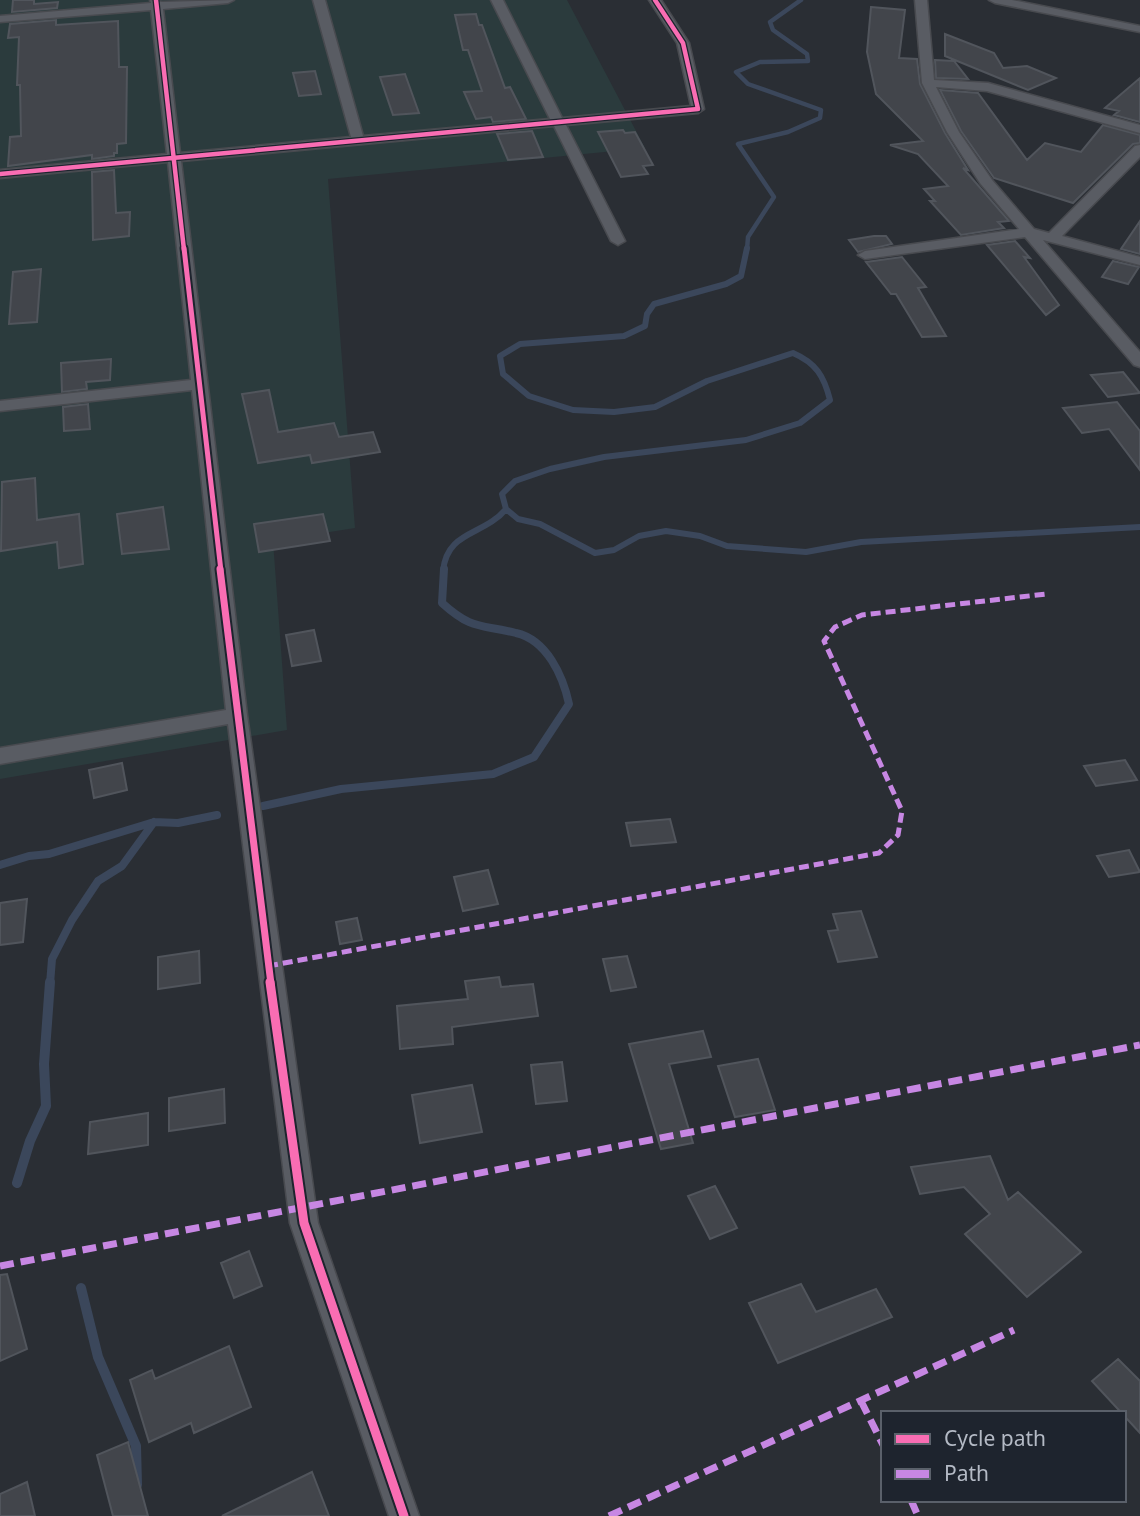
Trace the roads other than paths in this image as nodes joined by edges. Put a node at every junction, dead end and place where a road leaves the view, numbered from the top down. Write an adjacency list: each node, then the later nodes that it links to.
1 (228, 0): 7 (street)
2 (319, 0): 13 (street)
3 (497, 0): 11 (street)
4 (655, 0): 11 (street)
5 (921, 0): 10 (street)
6 (995, 0): 9 (street)
7 (157, 3): 8 (street); 15 (street)
8 (0, 19)
9 (1140, 29)
10 (928, 83): 12 (street); 17 (street)
11 (558, 121): 13 (street); 19 (street)
12 (1140, 129)
13 (358, 140): 15 (street)
14 (1140, 149): 18 (street)
15 (173, 157): 16 (street); 23 (street)
16 (0, 174)
17 (1029, 232): 18 (street); 20 (street); 22 (street)
18 (1052, 238): 21 (street)
19 (618, 241)
20 (865, 255)
21 (1140, 261)
22 (1140, 362)
23 (200, 384): 24 (street); 25 (street)
24 (0, 406)
25 (237, 715): 26 (street); 27 (street)
26 (0, 756)
27 (404, 1516)

